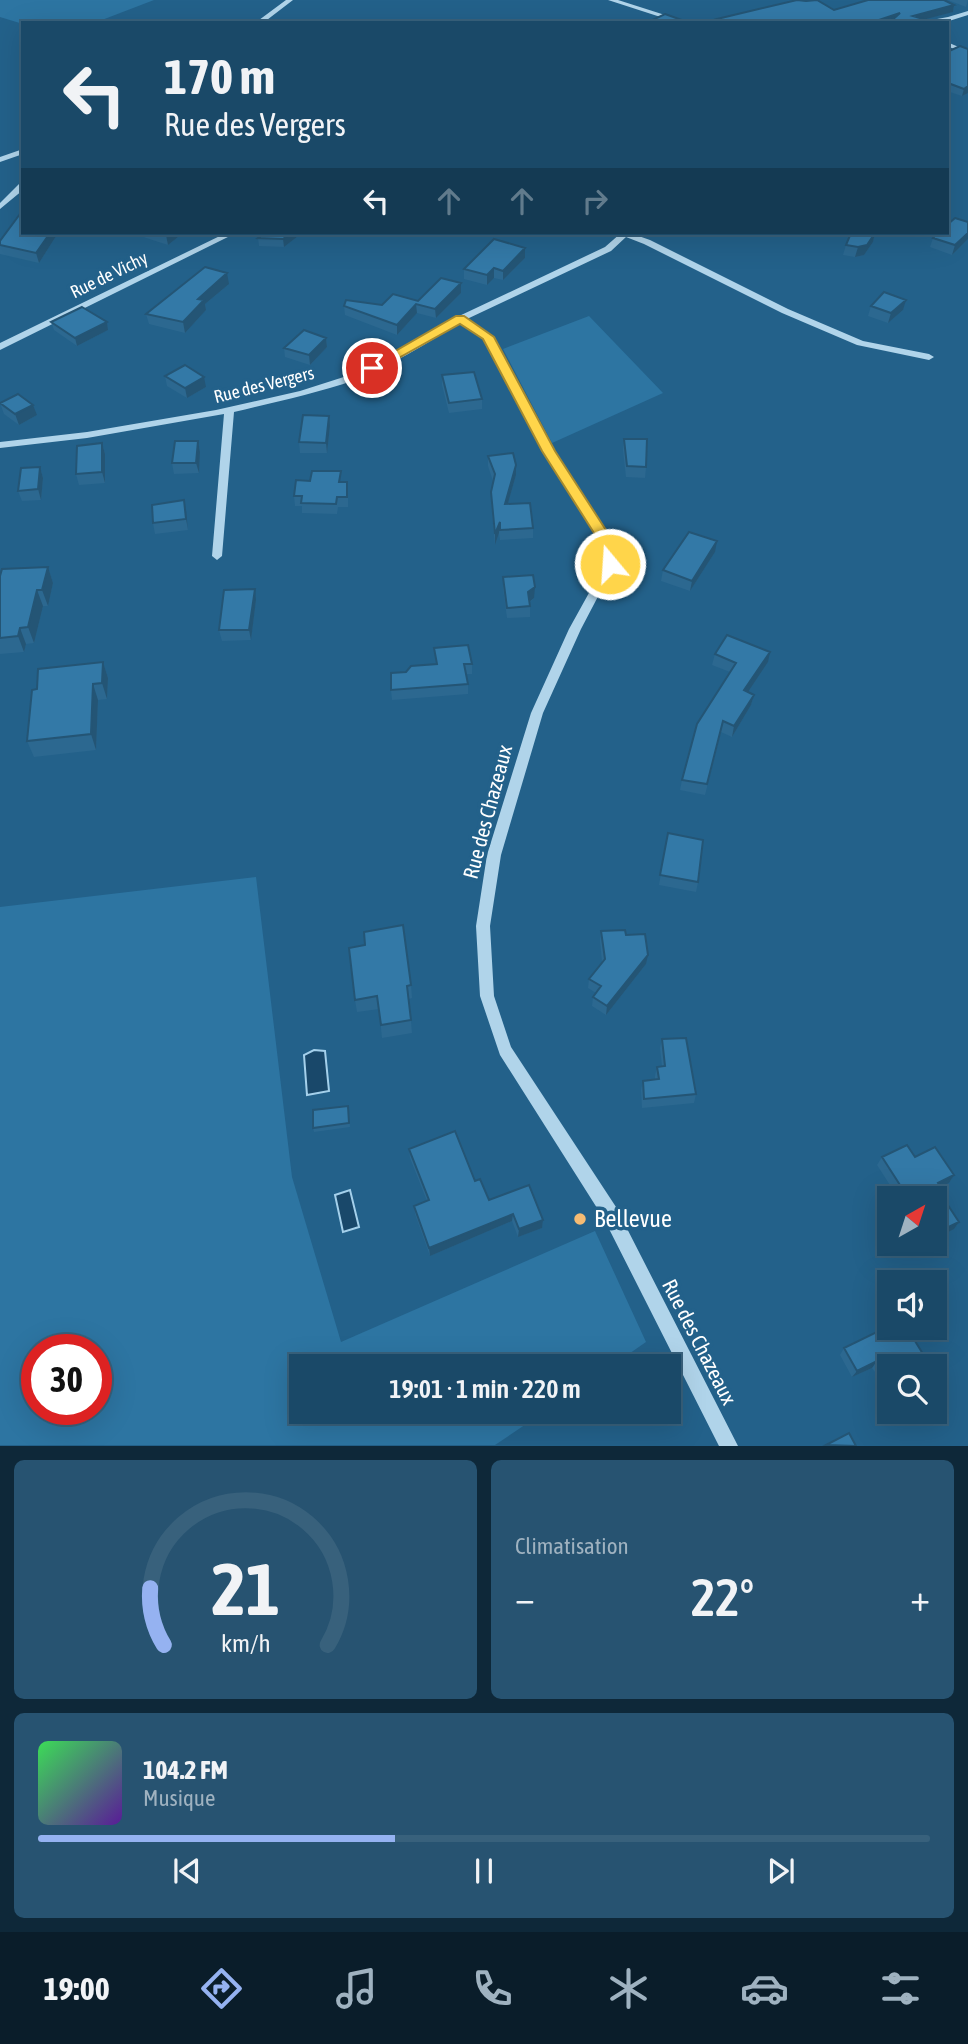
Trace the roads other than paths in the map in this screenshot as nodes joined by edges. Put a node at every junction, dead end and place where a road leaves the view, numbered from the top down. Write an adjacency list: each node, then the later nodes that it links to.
1 (290, 0): 5 (street)
2 (611, 0): 6 (street)
3 (953, 8): 4 (street)
4 (967, 13): 7 (street)
5 (261, 21)
6 (680, 21)
7 (934, 21)
8 (949, 45): 9 (street)
9 (968, 53)
10 (21, 151): 11 (street)
11 (0, 160)
12 (21, 187): 13 (street)
13 (0, 206)
14 (228, 235): 18 (street, Rue de Vichy)
15 (623, 235): 17 (street, Rue des Vergers)
16 (630, 235): 19 (street)
17 (460, 319): 20 (street, Rue des Vergers); 23 (street, Rue des Chazeaux)
18 (0, 347)
19 (929, 357)
20 (229, 411): 21 (street, Rue des Vergers); 22 (street)
21 (0, 445)
22 (217, 556)
23 (729, 1446)

